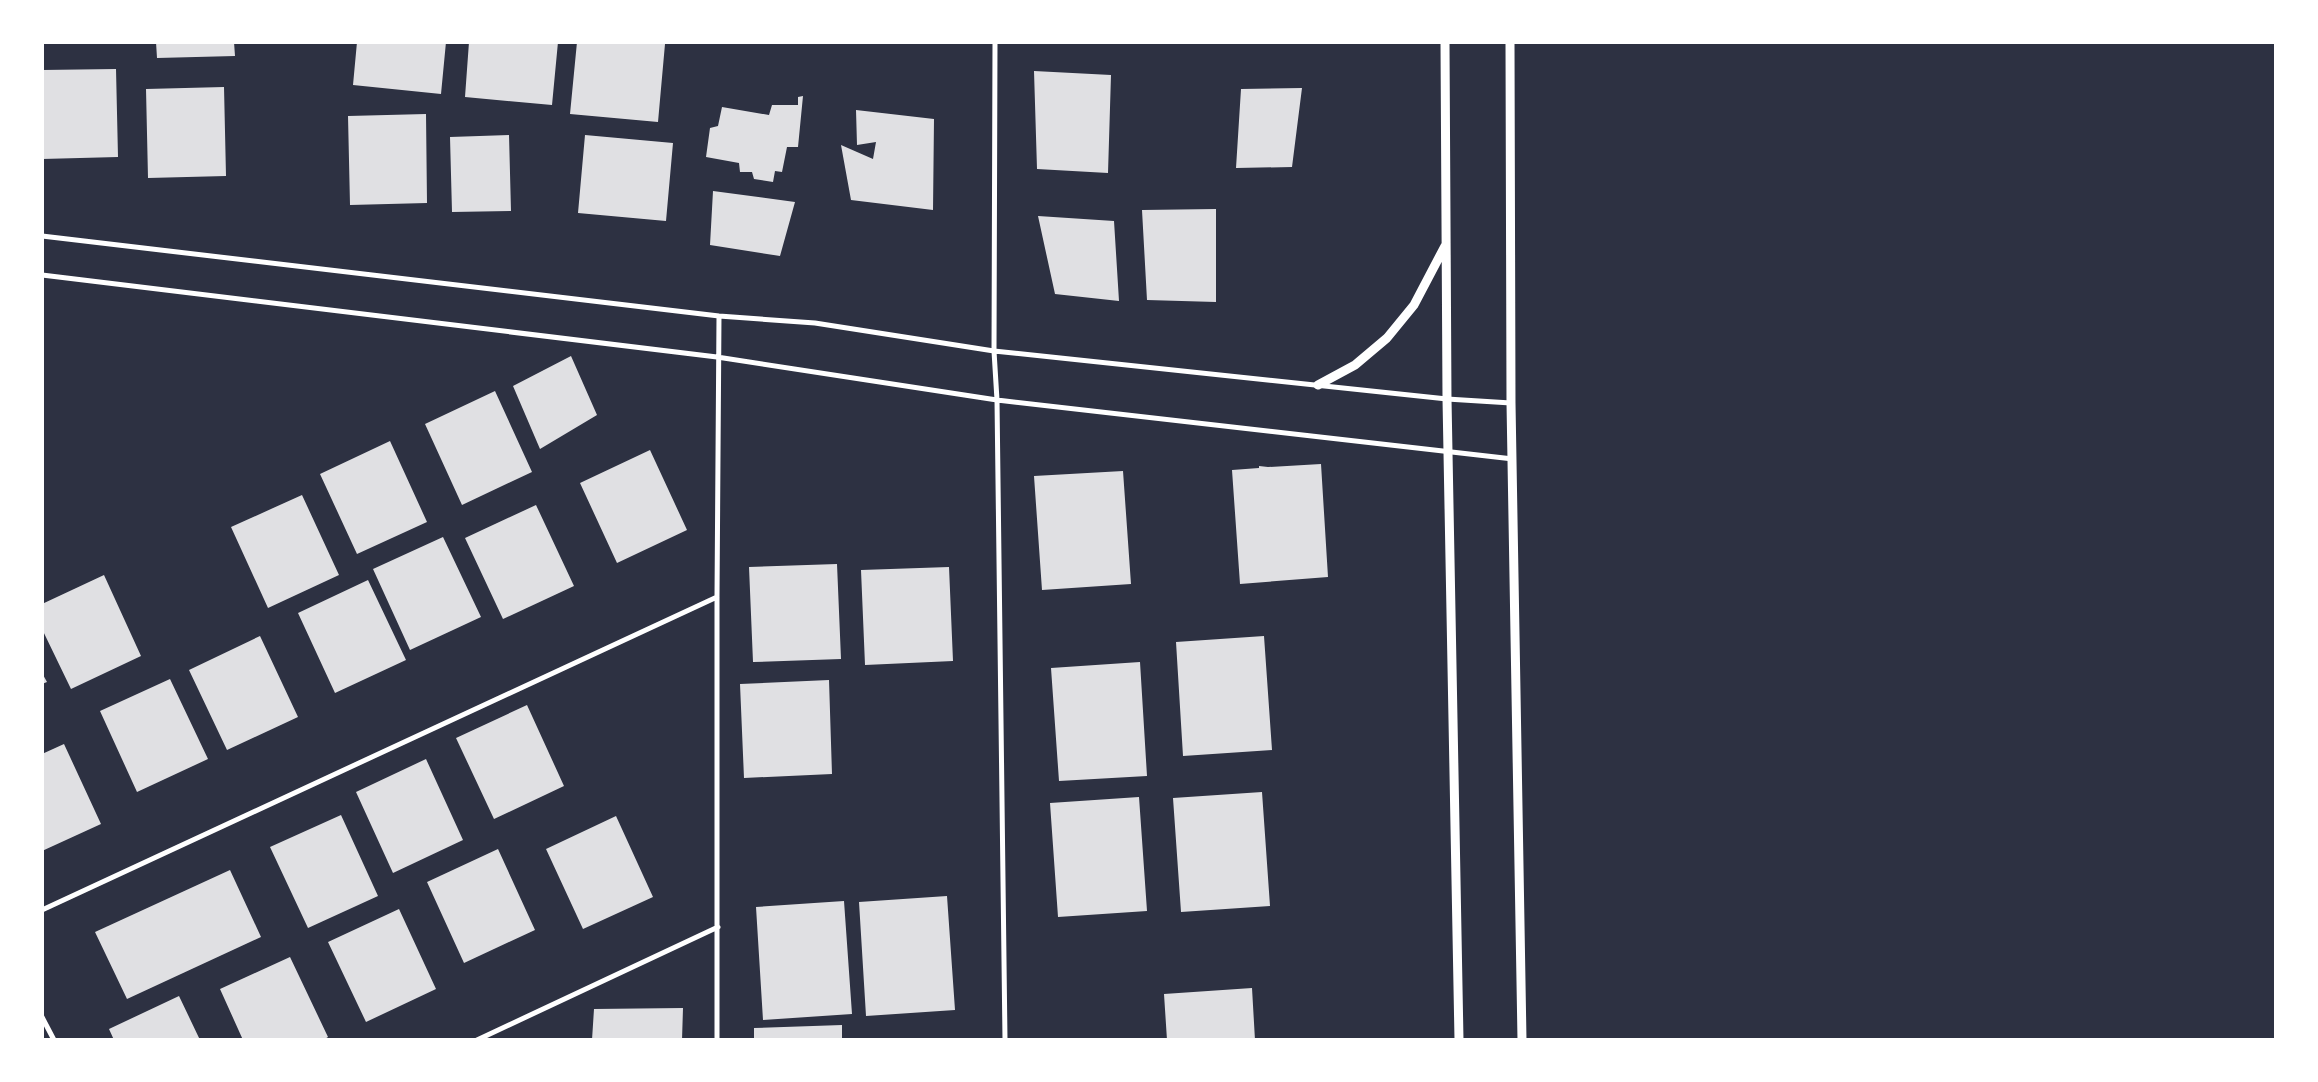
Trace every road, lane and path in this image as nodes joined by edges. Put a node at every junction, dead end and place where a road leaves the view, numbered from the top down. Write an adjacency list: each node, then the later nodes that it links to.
1 (995, 42): 8 (street)
2 (1445, 42): 5 (street)
3 (1510, 42): 13 (street)
4 (42, 236): 7 (street)
5 (1446, 244): 10 (street); 11 (street)
6 (42, 275): 9 (street)
7 (719, 316): 8 (street); 9 (street)
8 (994, 351): 10 (street); 12 (street)
9 (717, 357): 12 (street); 16 (street)
10 (1318, 386): 11 (street)
11 (1447, 399): 13 (street); 14 (street)
12 (997, 400): 14 (street); 23 (street)
13 (1512, 403): 15 (street)
14 (1449, 450): 15 (street); 24 (street)
15 (1514, 459): 25 (street)
16 (717, 597): 17 (street); 18 (street)
17 (42, 910)
18 (718, 926): 21 (street); 22 (street)
19 (42, 1017): 20 (street)
20 (54, 1040)
21 (477, 1040)
22 (718, 1040)
23 (1005, 1040)
24 (1459, 1040)
25 (1522, 1040)

